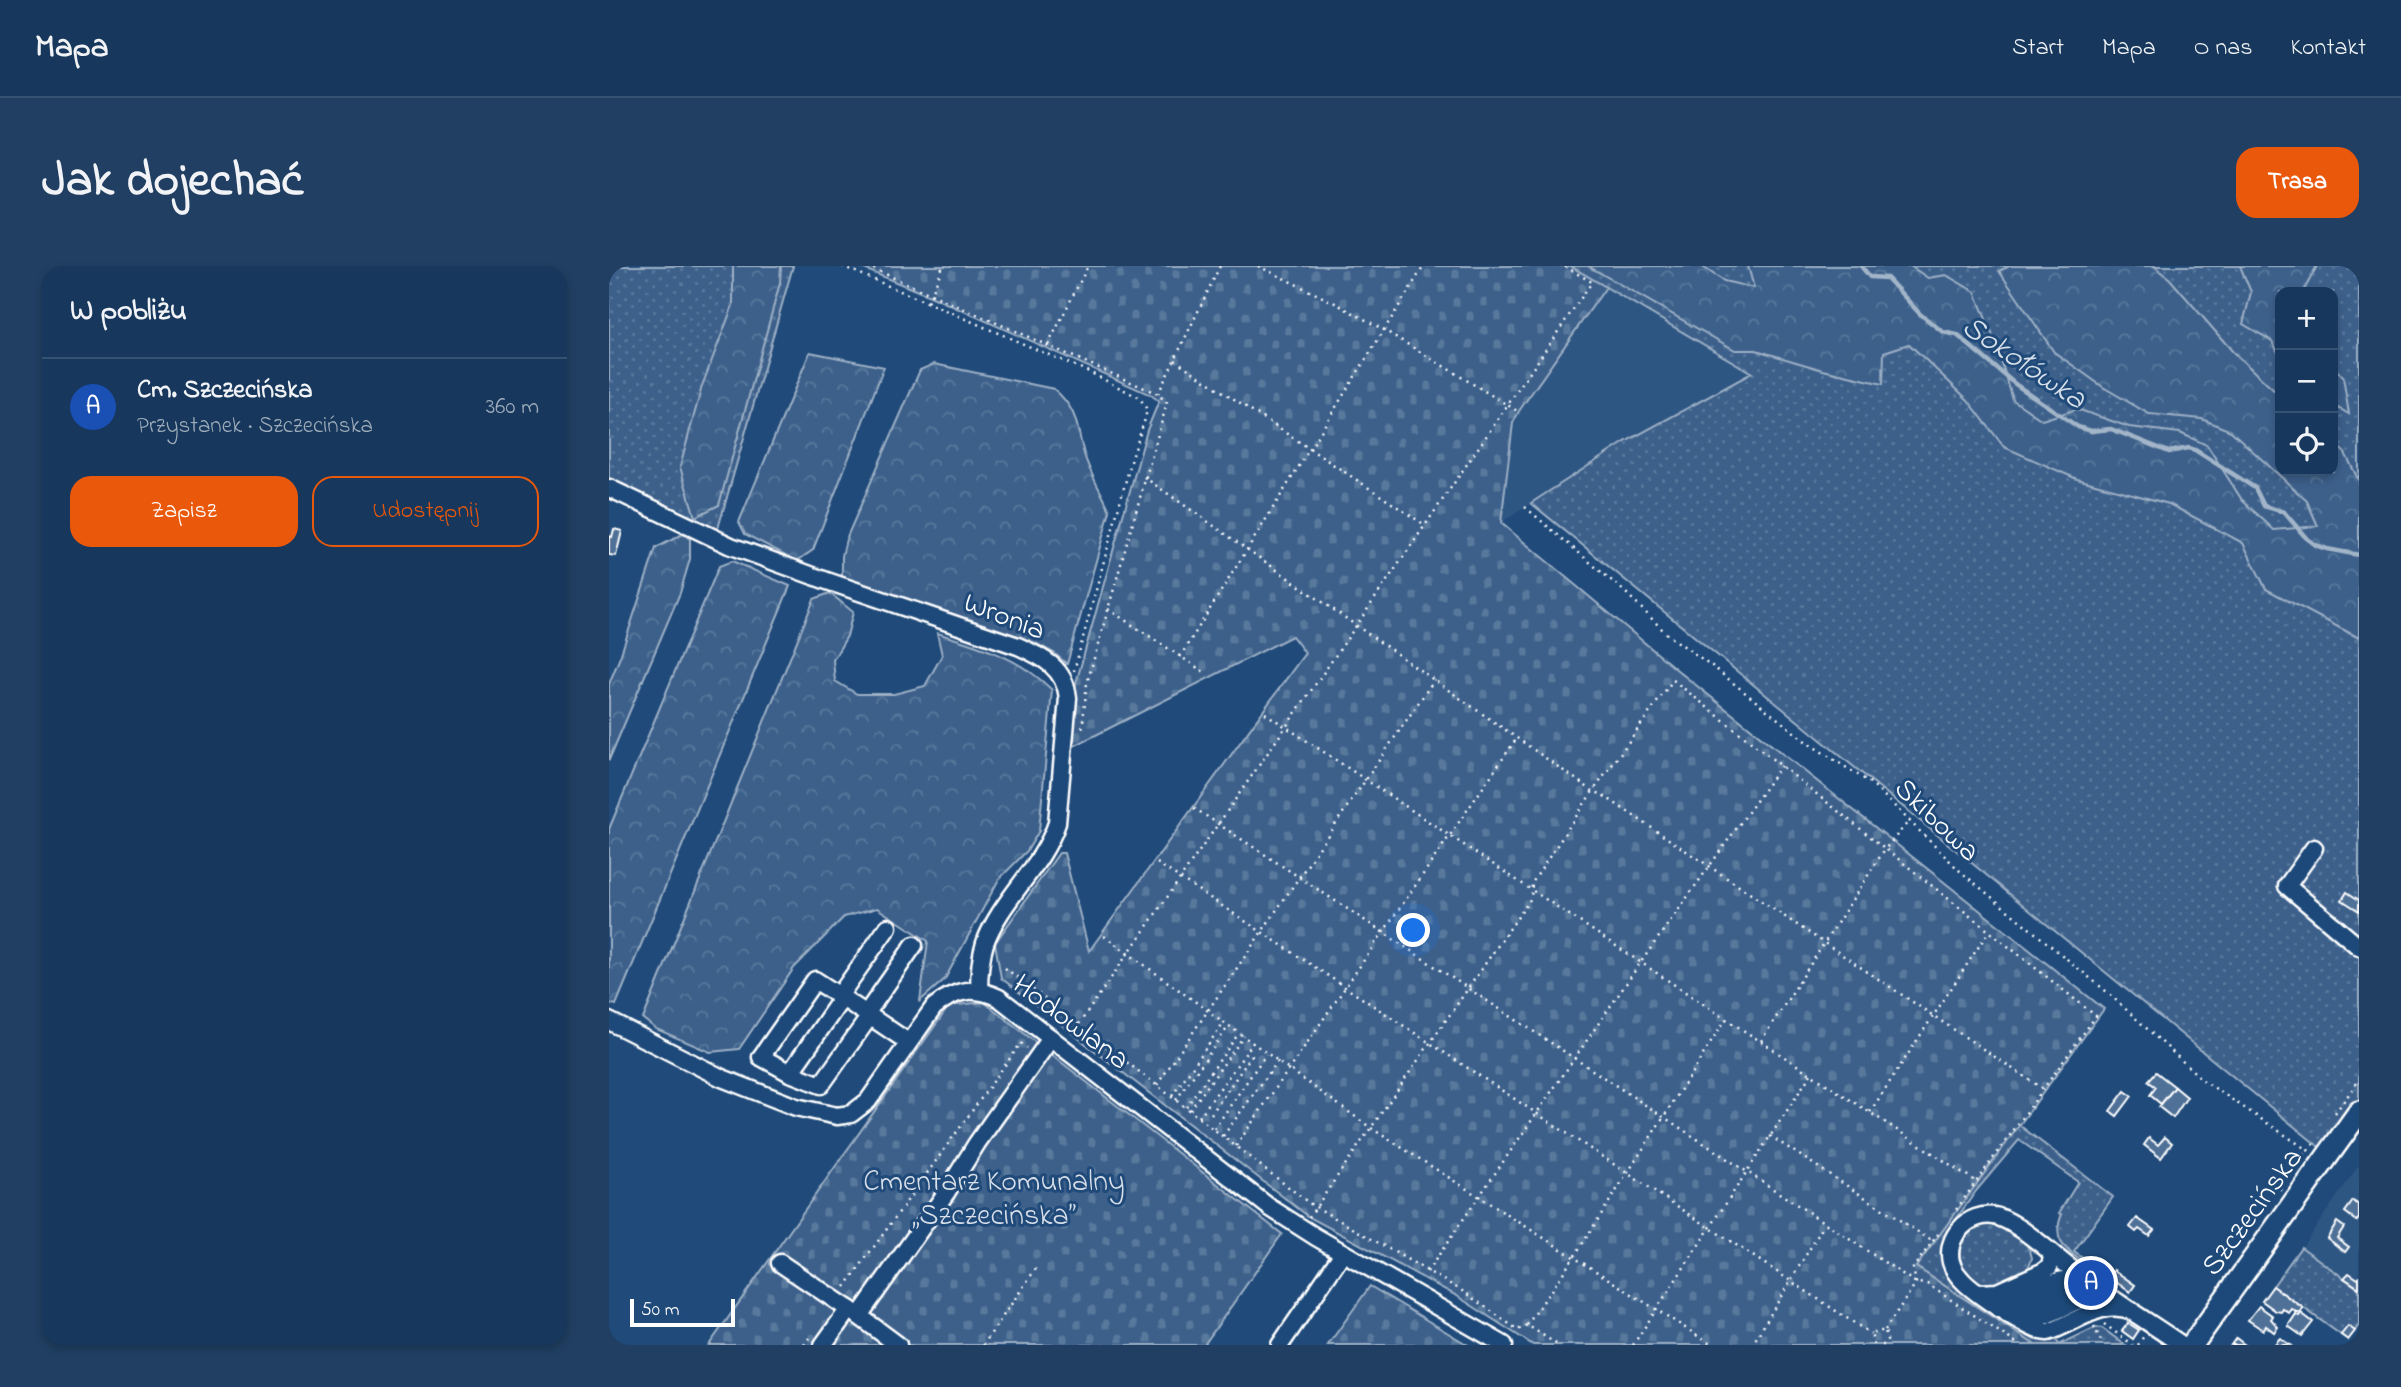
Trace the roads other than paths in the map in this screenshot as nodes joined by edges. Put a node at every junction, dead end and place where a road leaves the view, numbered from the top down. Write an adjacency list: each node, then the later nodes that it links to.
1 (609, 488): 6 (street, Wronia)
2 (2314, 848): 5 (street)
3 (888, 927): 7 (street)
4 (913, 945): 8 (street)
5 (2359, 947)
6 (979, 991): 10 (street, Hodowlana); 11 (street, Hodowlana)
7 (841, 997): 8 (street); 12 (street); 12 (street)
8 (868, 1015): 11 (street); 12 (street)
9 (609, 1021): 13 (street, Hodowlana)
10 (1051, 1038): 16 (street, Hodowlana); 20 (street)
11 (908, 1042): 13 (street, Hodowlana)
12 (783, 1069): 13 (street)
13 (764, 1095)
14 (2359, 1112): 28 (main road, Szczecińska)
15 (2049, 1252): 18 (street); 18 (street); 19 (street)
16 (1343, 1253): 25 (street); 26 (street, Hodowlana)
17 (780, 1263): 20 (street)
18 (1974, 1290): 21 (street)
19 (2104, 1292): 21 (street); 21 (street); 22 (street)
20 (848, 1309): 23 (street); 24 (street)
21 (2002, 1309): 22 (street)
22 (2131, 1311): 27 (street)
23 (817, 1339)
24 (898, 1345)
25 (1280, 1345)
26 (1504, 1345)
27 (2182, 1345)
28 (2192, 1345)

